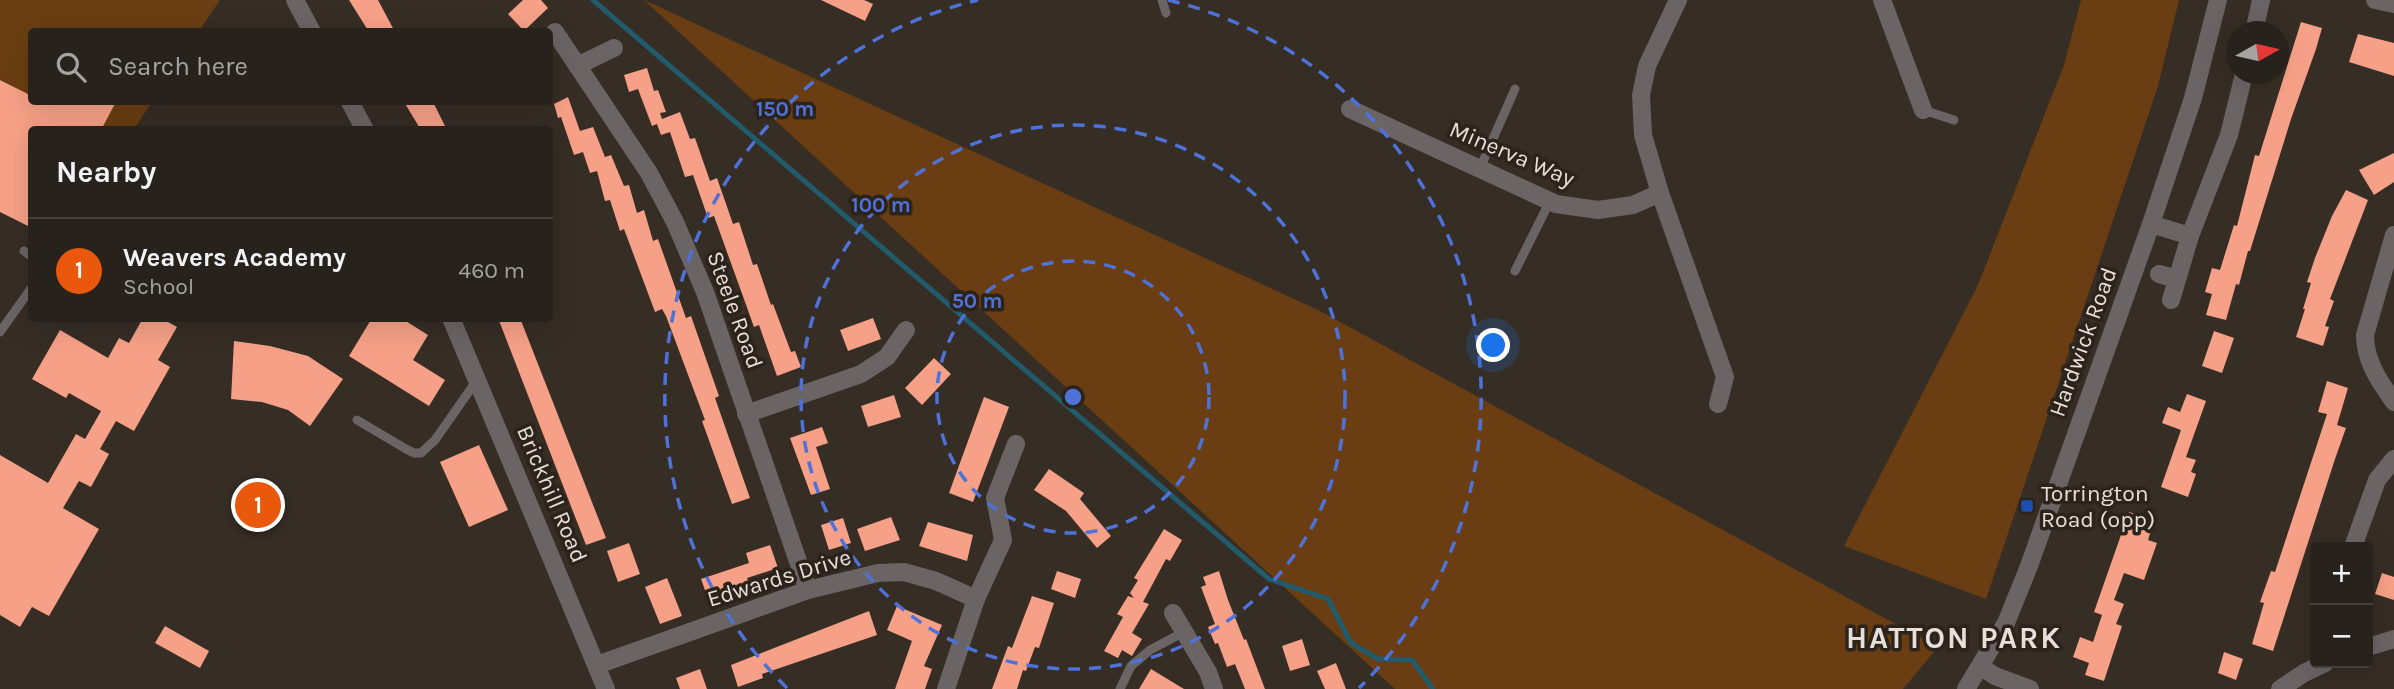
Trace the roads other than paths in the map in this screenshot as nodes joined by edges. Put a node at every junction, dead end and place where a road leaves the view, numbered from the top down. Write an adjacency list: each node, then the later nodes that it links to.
1 (295, 0): 11 (street)
2 (1162, 0): 9 (lane)
3 (1678, 0): 23 (street)
4 (1882, 0): 19 (street)
5 (2218, 0): 25 (street, Hardwick Road)
6 (2261, 0): 10 (street)
7 (2375, 0): 8 (street)
8 (2394, 4)
9 (1166, 13)
10 (2256, 21)
11 (310, 28)
12 (555, 32): 14 (street, Steele Road)
13 (614, 48): 14 (street)
14 (578, 66): 39 (street, Steele Road)
15 (2242, 84): 27 (street)
16 (1515, 89): 22 (lane)
17 (351, 105): 21 (street)
18 (1350, 109): 22 (street, Minerva Way)
19 (1923, 110): 20 (lane)
20 (1954, 120)
21 (363, 126)
22 (1480, 168): 24 (street, Minerva Way)
23 (1660, 192): 24 (street, Minerva Way); 38 (street)
24 (1550, 201): 28 (lane)
25 (2151, 224): 27 (street); 51 (street, Hardwick Road)
26 (2394, 235): 37 (street)
27 (2190, 236): 30 (street)
28 (1515, 271)
29 (2159, 274): 30 (street)
30 (2177, 279): 32 (street)
31 (28, 294): 35 (lane)
32 (2171, 300)
33 (453, 322): 36 (street, Brickhill Road)
34 (906, 330): 39 (street)
35 (0, 332)
36 (477, 380): 40 (lane); 50 (street, Brickhill Road)
37 (2394, 402)
38 (1718, 404)
39 (746, 414): 44 (street, Steele Road)
40 (357, 420)
41 (1016, 444): 45 (street)
42 (2394, 459): 43 (street)
43 (2355, 542)
44 (808, 590): 45 (street, Edwards Drive); 50 (street, Edwards Drive)
45 (976, 599): 54 (street)
46 (1173, 613): 47 (street)
47 (1184, 632): 55 (lane); 56 (street)
48 (2394, 639): 49 (street)
49 (2373, 645)
50 (597, 665): 53 (street, Brickhill Road)
51 (1981, 667): 57 (street, Hardwick Road); 58 (street)
52 (2315, 668): 59 (street)
53 (606, 689)
54 (946, 689)
55 (1120, 689)
56 (1214, 689)
57 (1966, 689)
58 (2030, 689)
59 (2280, 689)

